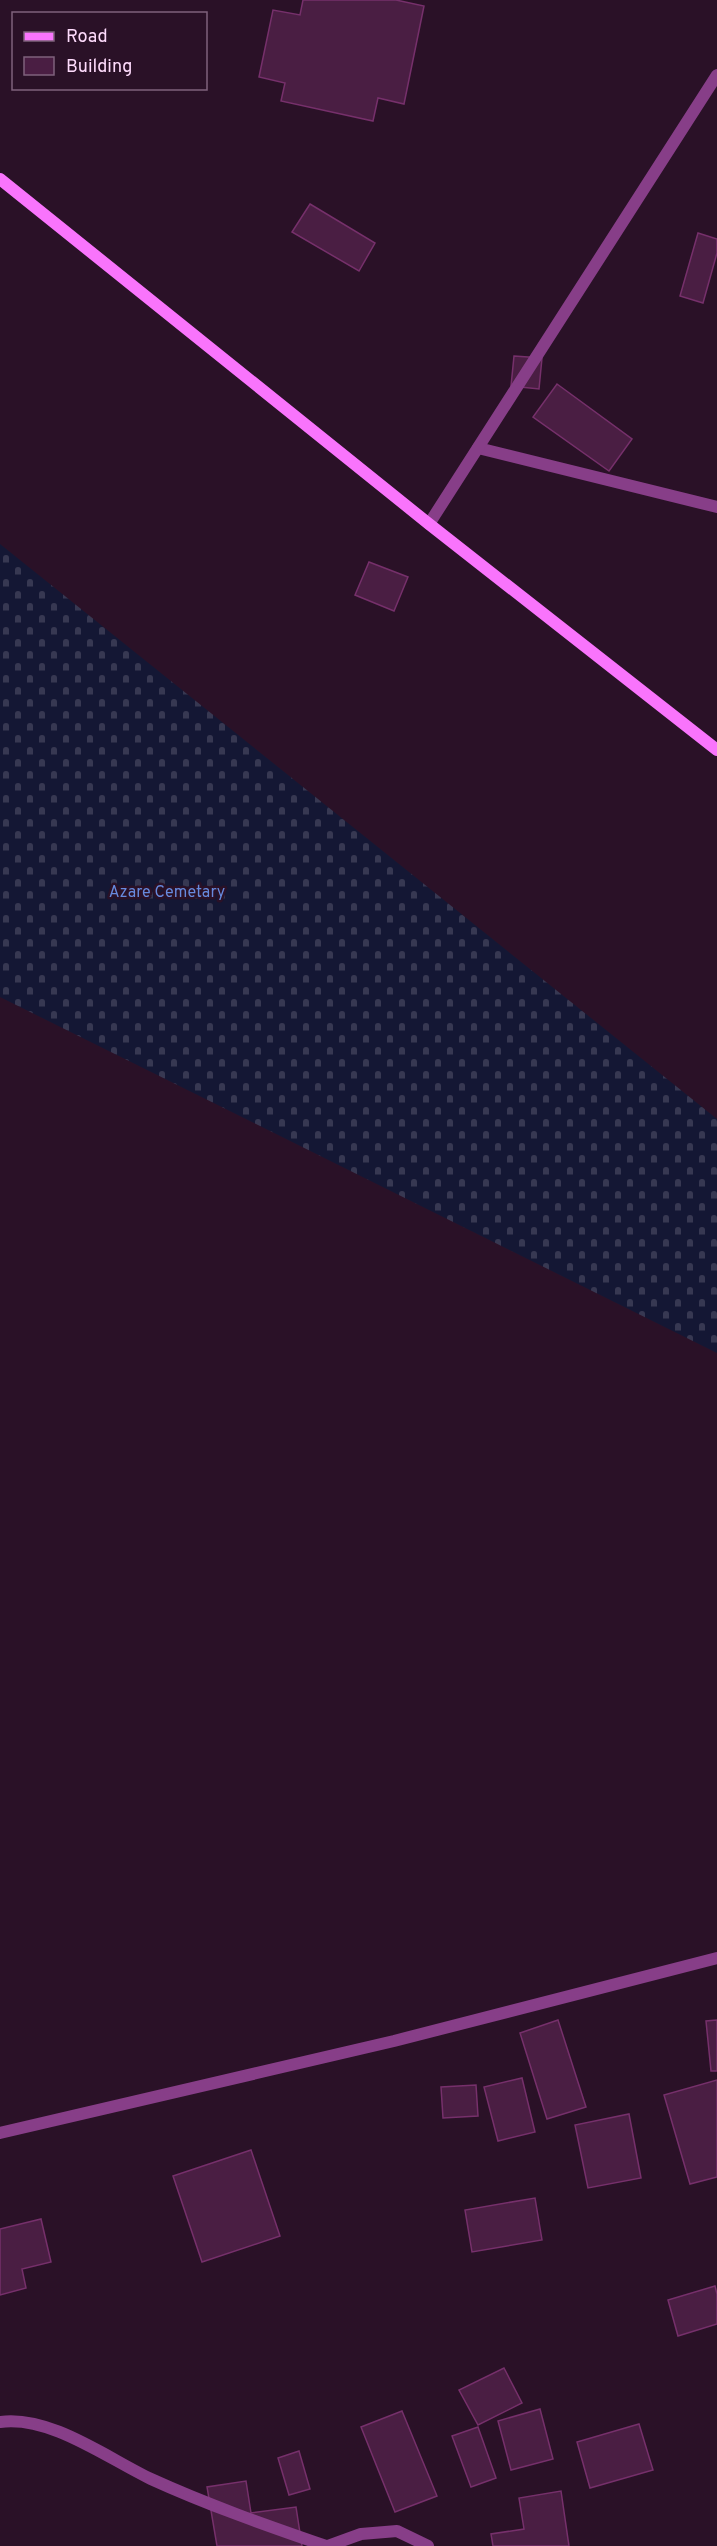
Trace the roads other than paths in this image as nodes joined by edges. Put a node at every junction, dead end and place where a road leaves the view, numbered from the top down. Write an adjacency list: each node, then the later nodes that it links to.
1 (717, 75): 3 (street)
2 (0, 179): 5 (street)
3 (478, 448): 4 (street); 5 (street)
4 (717, 507)
5 (429, 524): 6 (street)
6 (717, 750)
7 (717, 1958): 8 (street)
8 (0, 2133)
9 (0, 2422): 10 (street)
10 (327, 2546): 11 (street)
11 (428, 2546)

